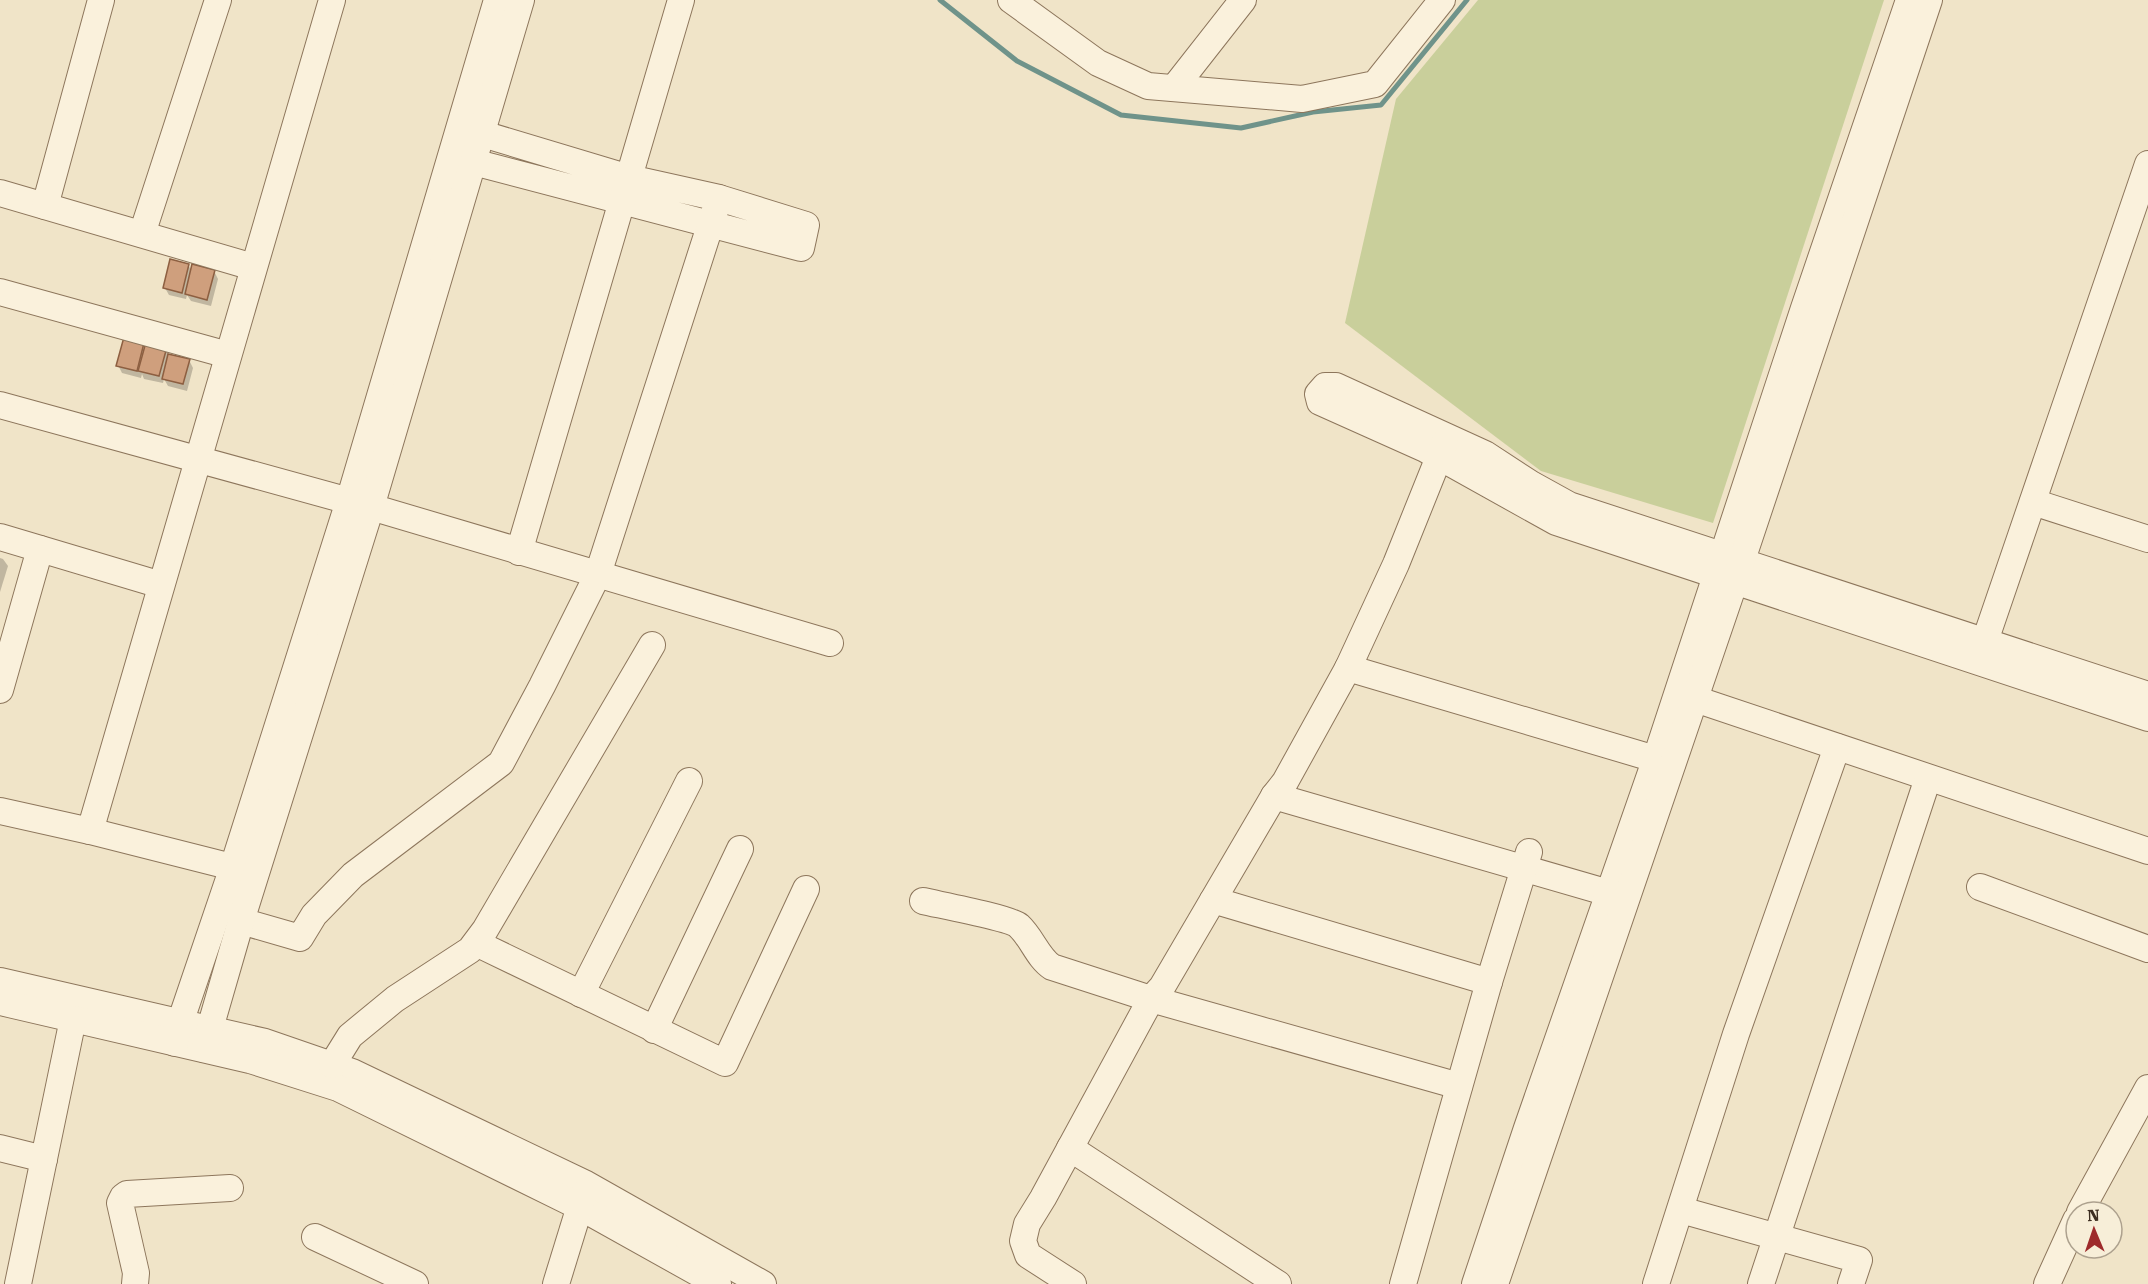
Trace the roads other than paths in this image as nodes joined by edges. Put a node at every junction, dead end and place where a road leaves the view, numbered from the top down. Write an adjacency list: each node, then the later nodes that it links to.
1 (101, 0): 21 (street)
2 (218, 0): 23 (street)
3 (332, 0): 24 (street)
4 (497, 0): 15 (street)
5 (520, 0): 15 (street)
6 (681, 0): 18 (street)
7 (1011, 0): 13 (street)
8 (1243, 0): 13 (street)
9 (1420, 0): 14 (street)
10 (1442, 0): 14 (street)
11 (1909, 0): 35 (street)
12 (1929, 0): 35 (street)
13 (1174, 88): 14 (street)
14 (1351, 88)
15 (470, 130): 16 (street); 18 (street)
16 (462, 159): 18 (street); 30 (street)
17 (2148, 165): 29 (street)
18 (625, 189): 20 (street); 22 (street); 34 (street)
19 (0, 193): 21 (street)
20 (719, 198): 22 (street); 22 (street)
21 (45, 206): 23 (street)
22 (710, 224): 36 (street)
23 (142, 234): 24 (street)
24 (253, 267): 26 (street)
25 (0, 292): 26 (street)
26 (228, 355): 28 (street)
27 (0, 405): 28 (street)
28 (197, 459): 30 (street); 37 (street)
29 (2033, 502): 32 (street); 38 (street)
30 (360, 504): 34 (street); 57 (street)
31 (0, 537): 33 (street)
32 (2148, 539)
33 (40, 549): 37 (street); 41 (street)
34 (519, 552): 36 (street)
35 (1729, 568): 38 (street); 42 (street); 45 (street); 46 (street); 48 (street)
36 (598, 574): 39 (street); 63 (street)
37 (161, 585): 53 (street)
38 (1985, 641): 44 (street)
39 (830, 643)
40 (652, 645): 64 (street)
41 (6, 647): 43 (street)
42 (1348, 668): 48 (street); 51 (street)
43 (0, 690)
44 (2148, 695)
45 (1695, 699): 47 (street); 48 (street)
46 (2148, 718)
47 (1837, 747): 49 (street); 84 (street)
48 (1664, 761): 59 (street)
49 (1928, 778): 55 (street); 85 (street)
50 (689, 781): 68 (street)
51 (1279, 789): 56 (street); 61 (street)
52 (0, 811): 53 (street)
53 (90, 831): 57 (street)
54 (740, 849): 72 (street)
55 (2148, 851)
56 (1526, 861): 59 (street); 67 (street)
57 (245, 871): 63 (street); 73 (street)
58 (1980, 887): 65 (street)
59 (1621, 888): 98 (street); 99 (street)
60 (806, 889): 72 (street)
61 (1213, 900): 67 (street); 69 (street)
62 (923, 901): 69 (street)
63 (241, 921): 74 (street)
64 (476, 943): 68 (street); 75 (street)
65 (2148, 949)
66 (0, 981): 73 (street)
67 (1489, 982): 76 (street)
68 (581, 994): 72 (street)
69 (1151, 999): 76 (street); 79 (street)
70 (0, 1002): 71 (street)
71 (73, 1019): 73 (street); 80 (street)
72 (654, 1030)
73 (178, 1033): 74 (street)
74 (206, 1039): 75 (street); 82 (street)
75 (332, 1065): 82 (street)
76 (1459, 1086): 97 (street)
77 (2148, 1088): 83 (street)
78 (0, 1148): 80 (street)
79 (1070, 1148): 95 (street); 96 (street)
80 (44, 1159): 89 (street)
81 (230, 1188): 90 (street)
82 (583, 1196): 92 (street); 93 (street); 94 (street)
83 (2087, 1200)
84 (1681, 1210): 85 (street); 100 (street)
85 (1777, 1237): 101 (street); 102 (street)
86 (315, 1238): 88 (street)
87 (2064, 1246): 103 (street)
88 (369, 1274): 91 (street)
89 (13, 1276)
90 (135, 1284)
91 (415, 1284)
92 (556, 1284)
93 (718, 1284)
94 (763, 1284)
95 (1073, 1284)
96 (1278, 1284)
97 (1403, 1284)
98 (1475, 1284)
99 (1495, 1284)
100 (1656, 1284)
101 (1761, 1284)
102 (1851, 1284)
103 (2047, 1284)

